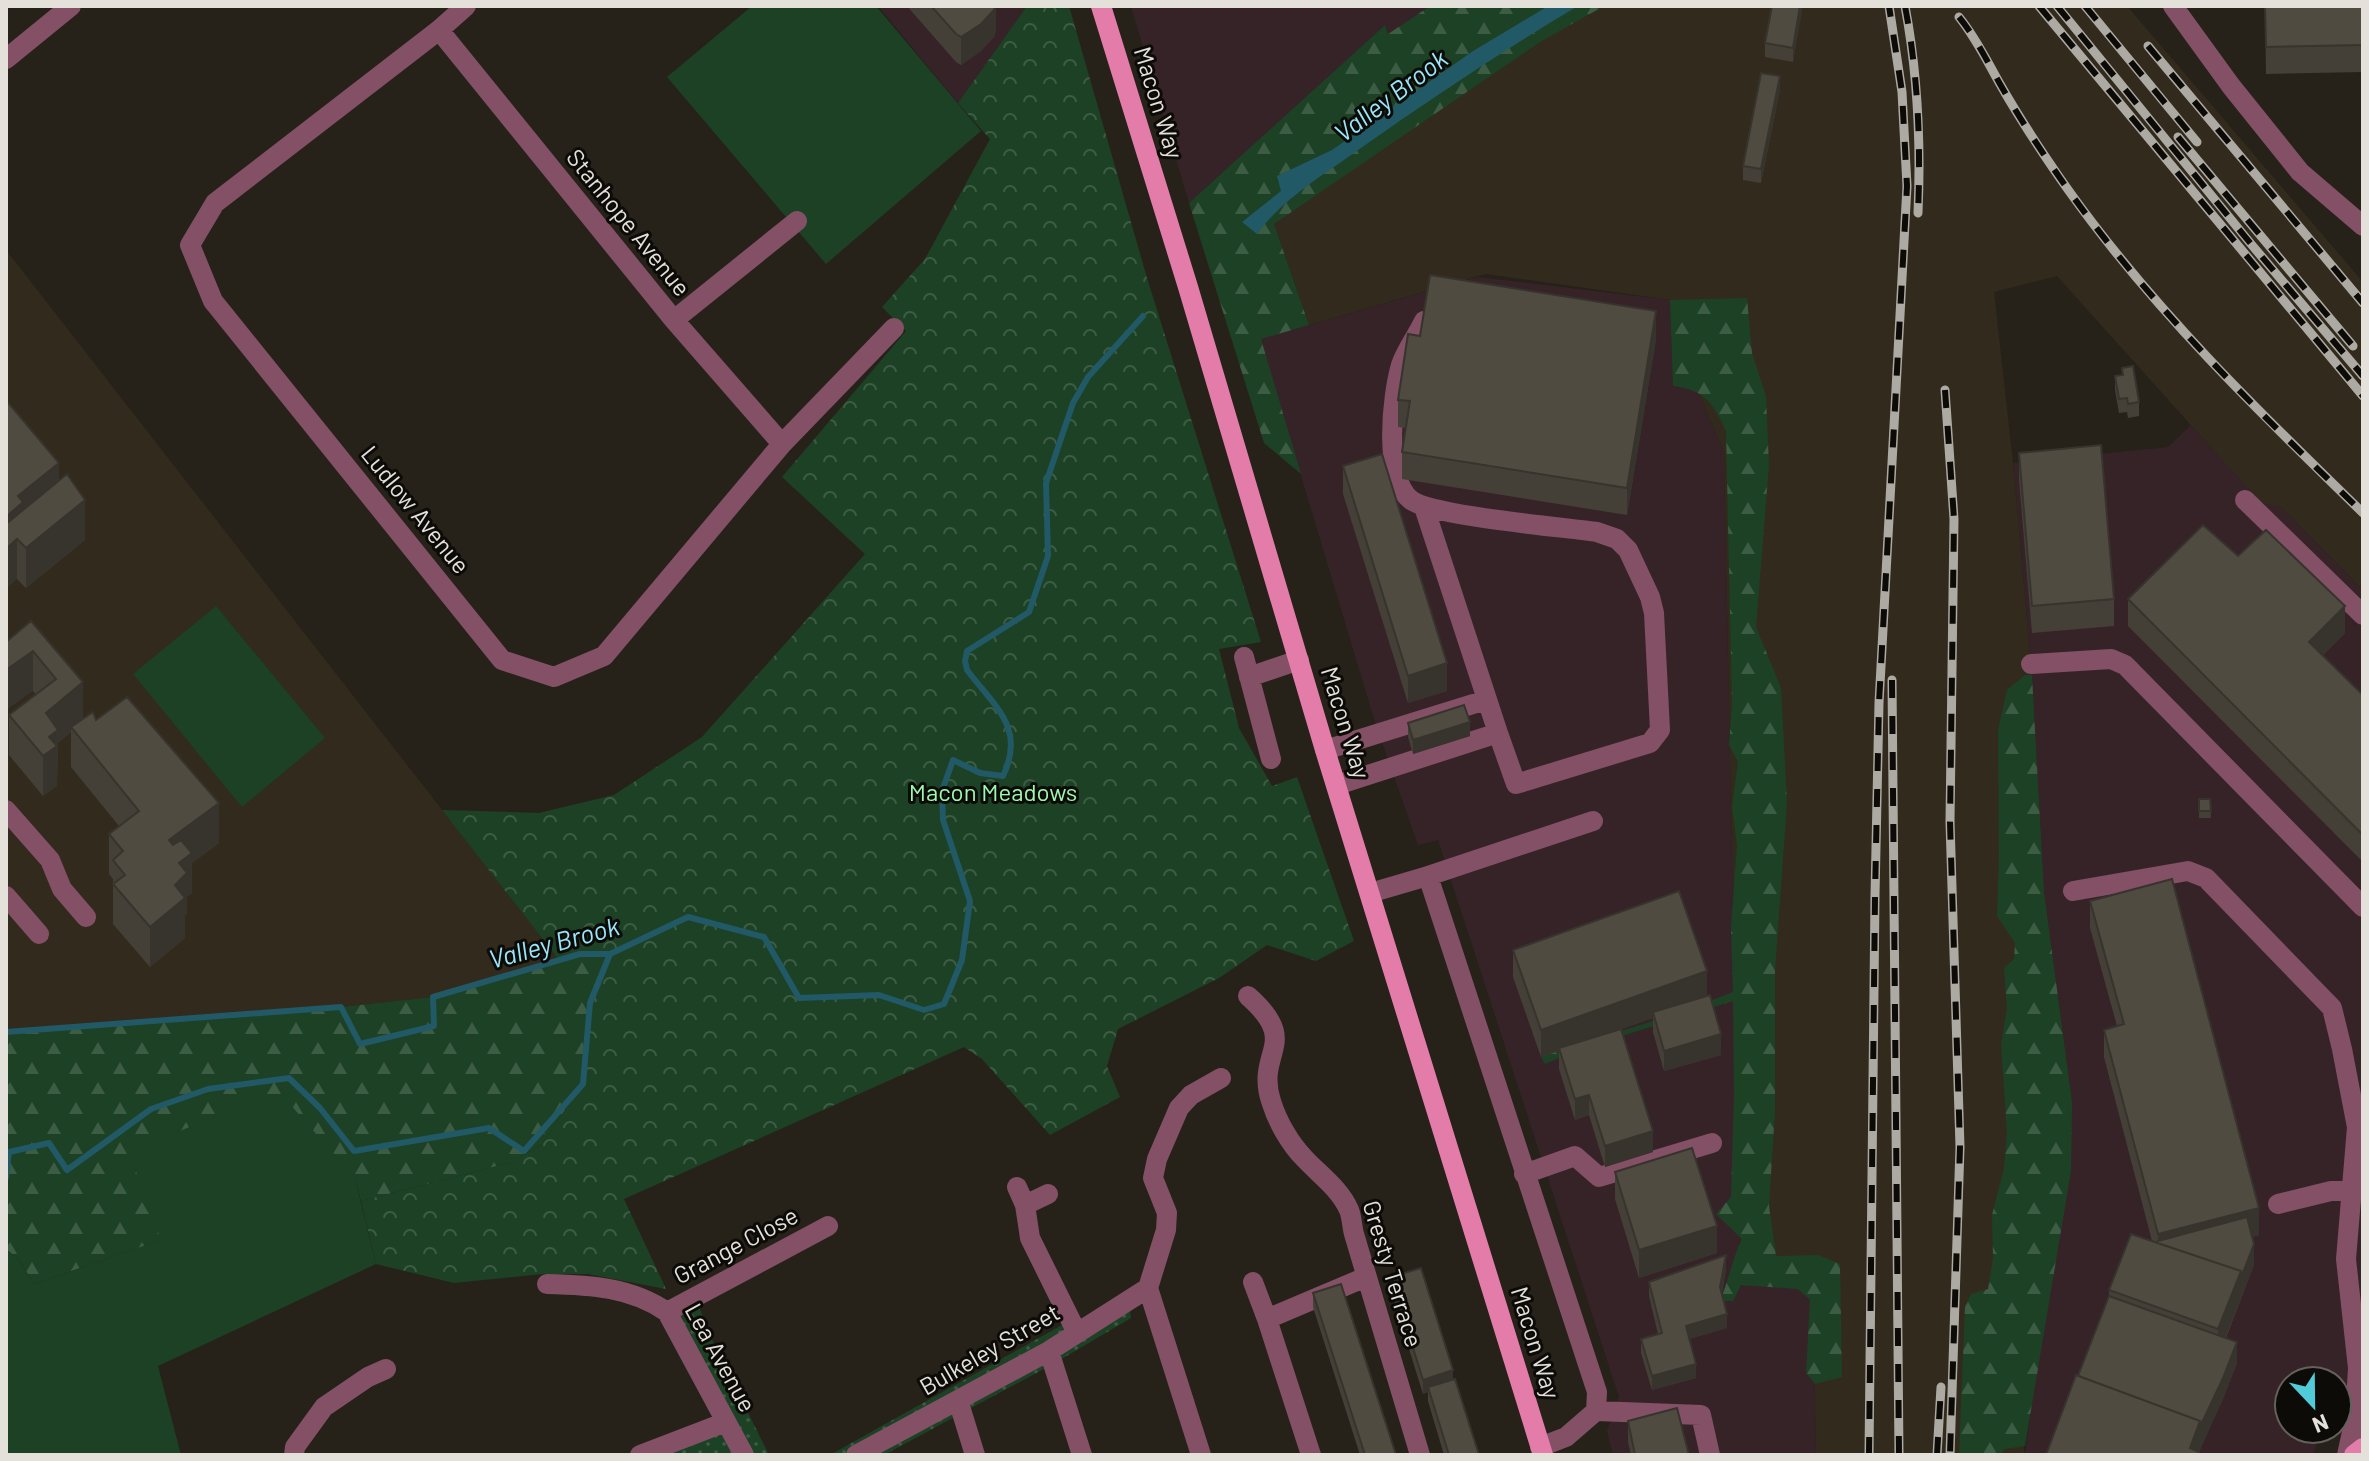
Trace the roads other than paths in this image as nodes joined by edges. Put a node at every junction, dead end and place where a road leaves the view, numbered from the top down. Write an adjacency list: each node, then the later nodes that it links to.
1 (71, 6): 6 (street)
2 (466, 6): 5 (street, Ludlow Avenue)
3 (1101, 6): 16 (main road, Macon Way)
4 (2173, 6): 8 (street)
5 (439, 30): 9 (street, Stanhope Avenue); 12 (street, Ludlow Avenue)
6 (6, 59)
7 (797, 221): 9 (street)
8 (2363, 226)
9 (674, 320): 12 (street, Stanhope Avenue)
10 (1424, 321): 14 (street)
11 (894, 328): 12 (street, Ludlow Avenue)
12 (782, 444)
13 (2245, 500): 15 (street)
14 (1424, 507): 18 (street); 19 (street)
15 (2363, 615)
16 (1299, 660): 20 (main road, Macon Way); 21 (street)
17 (2031, 664): 29 (street)
18 (1486, 700): 19 (street); 20 (street)
19 (1498, 733): 22 (street)
20 (1325, 750): 22 (main road, Macon Way)
21 (1271, 759)
22 (1337, 785): 27 (main road, Macon Way)
23 (6, 810): 30 (street)
24 (1593, 821): 25 (street)
25 (1428, 876): 27 (street); 35 (street)
26 (2073, 891): 36 (street)
27 (1370, 893): 55 (main road, Macon Way)
28 (6, 896): 31 (street)
29 (2363, 907)
30 (86, 917)
31 (39, 934)
32 (1248, 996): 40 (street, Gresty Terrace)
33 (1221, 1078): 43 (street)
34 (1712, 1143): 35 (street)
35 (1524, 1174): 52 (street)
36 (2351, 1191): 38 (street); 44 (street)
37 (1048, 1194): 47 (street)
38 (2278, 1204)
39 (828, 1226): 45 (street, Grange Close)
40 (1366, 1277): 46 (street); 64 (street, Gresty Terrace)
41 (1253, 1282): 46 (street)
42 (547, 1284): 45 (street, Lea Avenue)
43 (1148, 1288): 47 (street, Bulkeley Street); 62 (street)
44 (2357, 1300): 50 (street)
45 (667, 1312): 53 (street, Lea Avenue)
46 (1267, 1319): 63 (street)
47 (1076, 1331): 48 (street, Bulkeley Street)
48 (1049, 1351): 51 (street, Bulkeley Street); 61 (street)
49 (372, 1369): 57 (street)
50 (2361, 1372): 66 (street)
51 (958, 1400): 56 (street, Bulkeley Street); 60 (street)
52 (1596, 1411): 55 (street); 65 (street)
53 (726, 1422): 58 (street); 59 (street, Lea Avenue)
54 (2363, 1448): 67 (main road)
55 (1541, 1451)
56 (862, 1454)
57 (294, 1455)
58 (640, 1455)
59 (744, 1455)
60 (975, 1455)
61 (1082, 1455)
62 (1201, 1455)
63 (1311, 1455)
64 (1420, 1455)
65 (1710, 1455)
66 (2347, 1455)
67 (2354, 1455)

